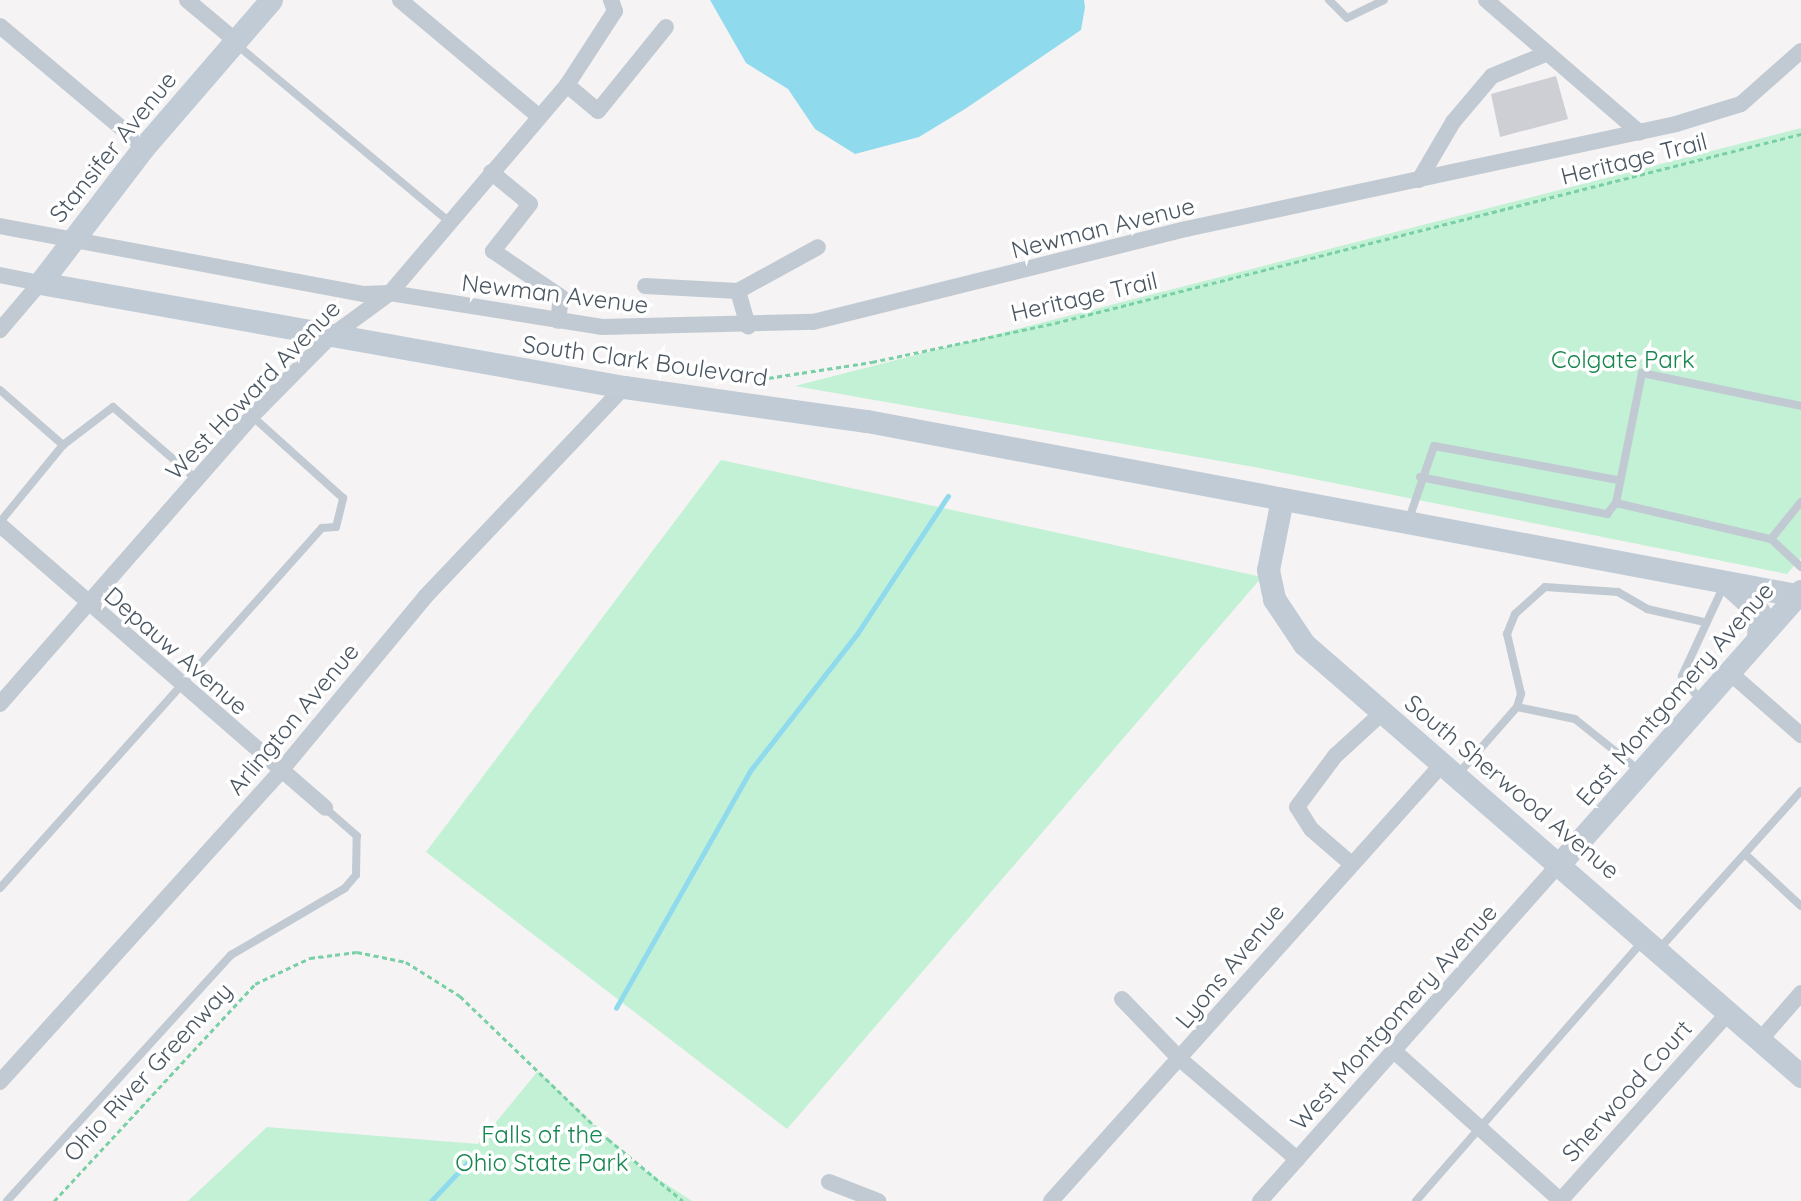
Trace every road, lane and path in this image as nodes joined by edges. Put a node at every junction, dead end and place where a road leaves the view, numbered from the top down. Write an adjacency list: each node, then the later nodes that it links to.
1 (187, 0): 10 (street)
2 (271, 0): 10 (street, Stansifer Avenue)
3 (400, 0): 14 (street)
4 (1329, 0): 5 (lane)
5 (1384, 0)
6 (1486, 0): 12 (street)
7 (613, 5): 13 (street, West Howard Avenue)
8 (0, 26): 17 (street)
9 (666, 27): 13 (street)
10 (235, 42): 17 (street, Stansifer Avenue); 20 (lane)
11 (1801, 51): 15 (street, Newman Avenue)
12 (1543, 55): 15 (street); 19 (street)
13 (567, 85): 14 (street, West Howard Avenue)
14 (538, 116): 18 (street, West Howard Avenue)
15 (1640, 133): 19 (street, Newman Avenue)
16 (1801, 135): 33 (path, Heritage Trail)
17 (144, 147): 22 (street, Stansifer Avenue)
18 (491, 172): 20 (street, West Howard Avenue); 29 (street)
19 (1419, 180): 30 (street, Newman Avenue)
20 (448, 221): 28 (street, West Howard Avenue)
21 (0, 226): 22 (street)
22 (71, 240): 25 (street, Stansifer Avenue); 28 (street)
23 (818, 247): 27 (street)
24 (0, 275): 25 (street, South Clark Boulevard)
25 (40, 282): 31 (street, Stansifer Avenue); 32 (street, South Clark Boulevard)
26 (645, 286): 27 (street)
27 (738, 291): 30 (street)
28 (390, 293): 29 (street, Newman Avenue); 32 (street, West Howard Avenue)
29 (558, 321): 30 (street, Newman Avenue)
30 (748, 327)
31 (0, 330)
32 (330, 337): 34 (street, South Clark Boulevard); 37 (street, West Howard Avenue)
33 (722, 386)
34 (624, 387): 42 (street, South Clark Boulevard); 63 (street, Arlington Avenue)
35 (0, 390): 38 (lane)
36 (1801, 405): 41 (lane)
37 (252, 416): 40 (street, West Howard Avenue); 55 (lane)
38 (63, 445): 40 (lane); 46 (lane)
39 (1420, 477): 41 (lane); 44 (lane); 45 (lane)
40 (196, 479): 51 (street, West Howard Avenue)
41 (1617, 480): 44 (lane)
42 (1282, 499): 45 (street, South Clark Boulevard); 59 (street, South Sherwood Avenue)
43 (1801, 502): 47 (lane)
44 (1616, 503): 47 (lane)
45 (1408, 522): 49 (street, South Clark Boulevard)
46 (0, 523): 51 (street, Depauw Avenue)
47 (1771, 539): 48 (lane)
48 (1801, 567)
49 (1725, 583): 50 (street, South Clark Boulevard); 52 (lane); 53 (street)
50 (1800, 594): 53 (street, East Montgomery Avenue)
51 (90, 606): 55 (street, Depauw Avenue); 57 (street, West Howard Avenue)
52 (1704, 622): 56 (lane); 58 (lane)
53 (1758, 639): 54 (street, East Montgomery Avenue)
54 (1729, 673): 56 (street, East Montgomery Avenue); 60 (street)
55 (184, 682): 63 (street, Depauw Avenue); 69 (lane)
56 (1703, 702): 62 (street, East Montgomery Avenue)
57 (0, 704)
58 (1517, 707): 61 (lane); 62 (lane)
59 (1383, 712): 61 (street, South Sherwood Avenue); 67 (street)
60 (1801, 735)
61 (1451, 767): 67 (street, Lyons Avenue); 68 (street, South Sherwood Avenue)
62 (1641, 772): 68 (street, East Montgomery Avenue)
63 (279, 773): 65 (street, Depauw Avenue); 79 (street, Arlington Avenue)
64 (1801, 791): 66 (lane)
65 (326, 808): 83 (lane)
66 (1745, 854): 70 (lane); 71 (lane)
67 (1349, 862): 77 (street, Lyons Avenue)
68 (1561, 862): 71 (street, South Sherwood Avenue); 76 (street, West Montgomery Avenue)
69 (0, 888)
70 (1801, 906)
71 (1654, 942): 74 (street, South Sherwood Avenue); 80 (lane)
72 (1801, 993): 75 (street)
73 (1122, 999): 77 (street)
74 (1728, 1012): 75 (street, South Sherwood Avenue); 90 (street, Sherwood Court)
75 (1761, 1039): 78 (street, South Sherwood Avenue)
76 (1394, 1051): 80 (street); 81 (street, West Montgomery Avenue)
77 (1181, 1060): 81 (street); 87 (street, Lyons Avenue)
78 (1801, 1076)
79 (0, 1082)
80 (1480, 1128): 89 (lane); 90 (street)
81 (1297, 1159): 88 (street, West Montgomery Avenue)
82 (829, 1182): 86 (street)
83 (7, 1201)
84 (54, 1201): 85 (path, Ohio River Greenway)
85 (683, 1201)
86 (878, 1201)
87 (1051, 1201)
88 (1260, 1201)
89 (1416, 1201)
90 (1560, 1201)

